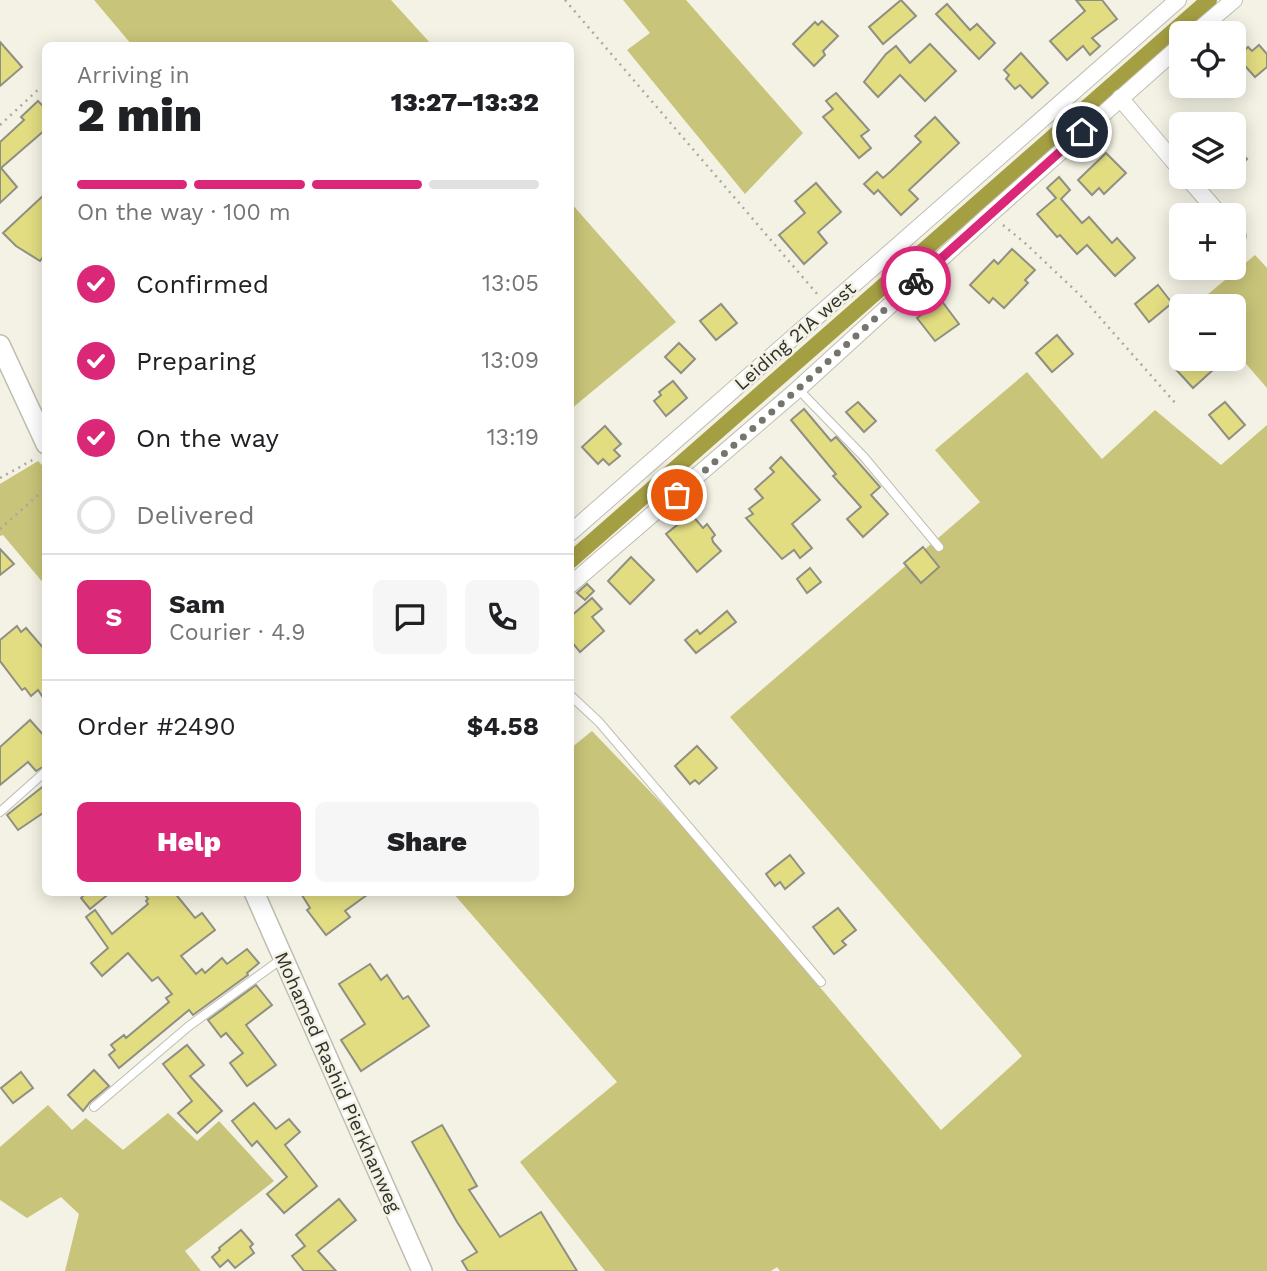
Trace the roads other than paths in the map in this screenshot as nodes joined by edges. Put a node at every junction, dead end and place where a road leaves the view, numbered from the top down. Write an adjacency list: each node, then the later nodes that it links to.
1 (1178, 0): 12 (street, Leiding 21A west)
2 (1234, 0): 3 (street)
3 (1209, 21)
4 (1169, 55): 5 (street)
5 (1120, 98): 6 (street); 10 (street)
6 (1169, 156)
7 (1197, 189): 8 (street)
8 (1210, 203)
9 (0, 345): 11 (street)
10 (798, 389): 13 (lane); 14 (street)
11 (42, 435)
12 (574, 529)
13 (939, 547)
14 (574, 582)
15 (574, 699): 20 (lane)
16 (42, 775): 17 (lane)
17 (0, 812)
18 (256, 896): 19 (street, Mohamed Rashid Pierkhanweg)
19 (283, 958): 21 (lane); 22 (street, Mohamed Rashid Pierkhanweg)
20 (821, 982)
21 (94, 1107)
22 (422, 1271)

